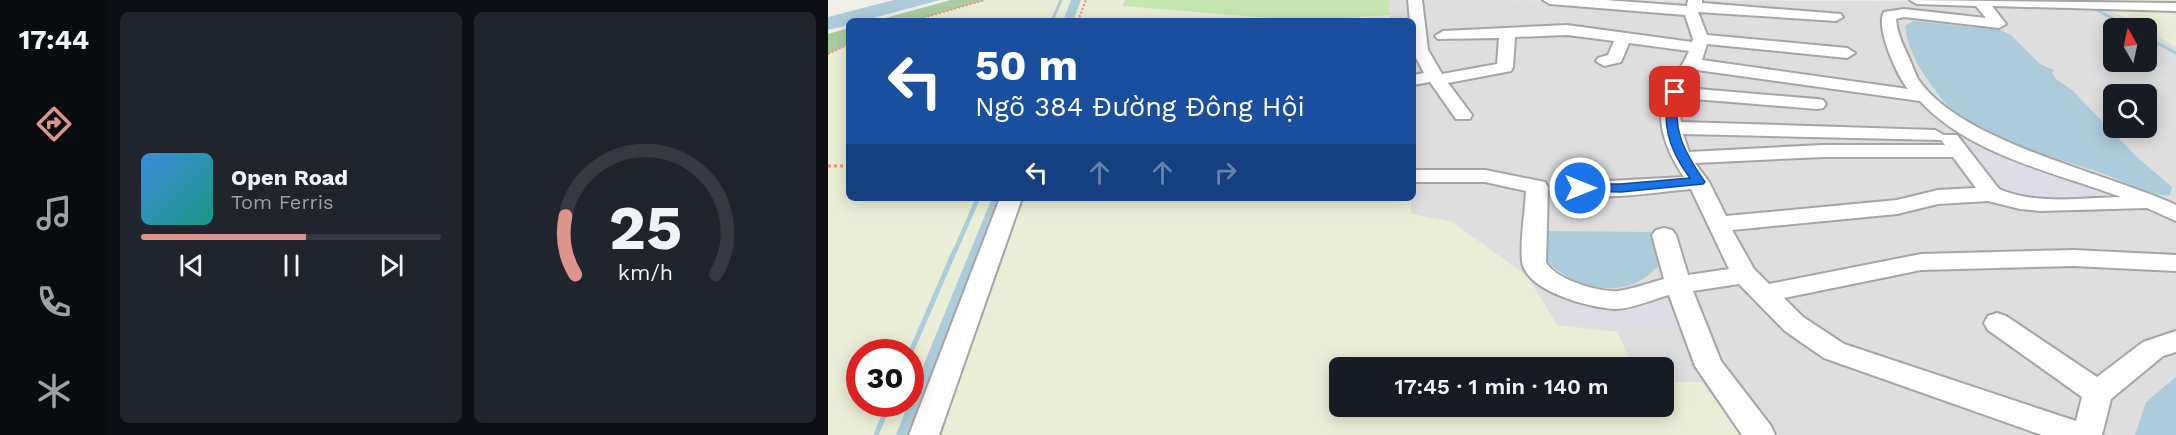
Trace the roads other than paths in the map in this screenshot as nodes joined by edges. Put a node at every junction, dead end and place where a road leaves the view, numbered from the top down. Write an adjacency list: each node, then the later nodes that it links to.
1 (1415, 0): 16 (street)
2 (1550, 0): 4 (street)
3 (1917, 0): 6 (street)
4 (1609, 2): 7 (street)
5 (1981, 3): 6 (street); 6 (street); 8 (street)
6 (1933, 5): 19 (street)
7 (1693, 6): 9 (street); 13 (street)
8 (2176, 7)
9 (1836, 17)
10 (1507, 33): 11 (street); 12 (street); 16 (street)
11 (1443, 36)
12 (1623, 38): 13 (street); 15 (street)
13 (1697, 50): 14 (street); 18 (street); 19 (street)
14 (1847, 53)
15 (1604, 61)
16 (1436, 78): 17 (street); 21 (street)
17 (1416, 80)
18 (1675, 92): 20 (street); 22 (street)
19 (1930, 103): 23 (street); 30 (street)
20 (1817, 104)
21 (1463, 115)
22 (1672, 128): 23 (street); 24 (street)
23 (1953, 144): 24 (street); 28 (street)
24 (1681, 158): 26 (street)
25 (1416, 176): 36 (street)
26 (1698, 182): 27 (street); 32 (street)
27 (1580, 188)
28 (1991, 194): 30 (street); 32 (street)
29 (1010, 201): 41 (street)
30 (2153, 202): 31 (street)
31 (2176, 214)
32 (1719, 224): 35 (street)
33 (1664, 235): 36 (street)
34 (2176, 262): 37 (street)
35 (1745, 275): 36 (street); 37 (street)
36 (1678, 284): 42 (street)
37 (1763, 294): 43 (street)
38 (1996, 323): 40 (street)
39 (2176, 341): 40 (street)
40 (2097, 393): 44 (street)
41 (924, 435)
42 (1760, 435)
43 (2079, 435)
44 (2087, 435)

